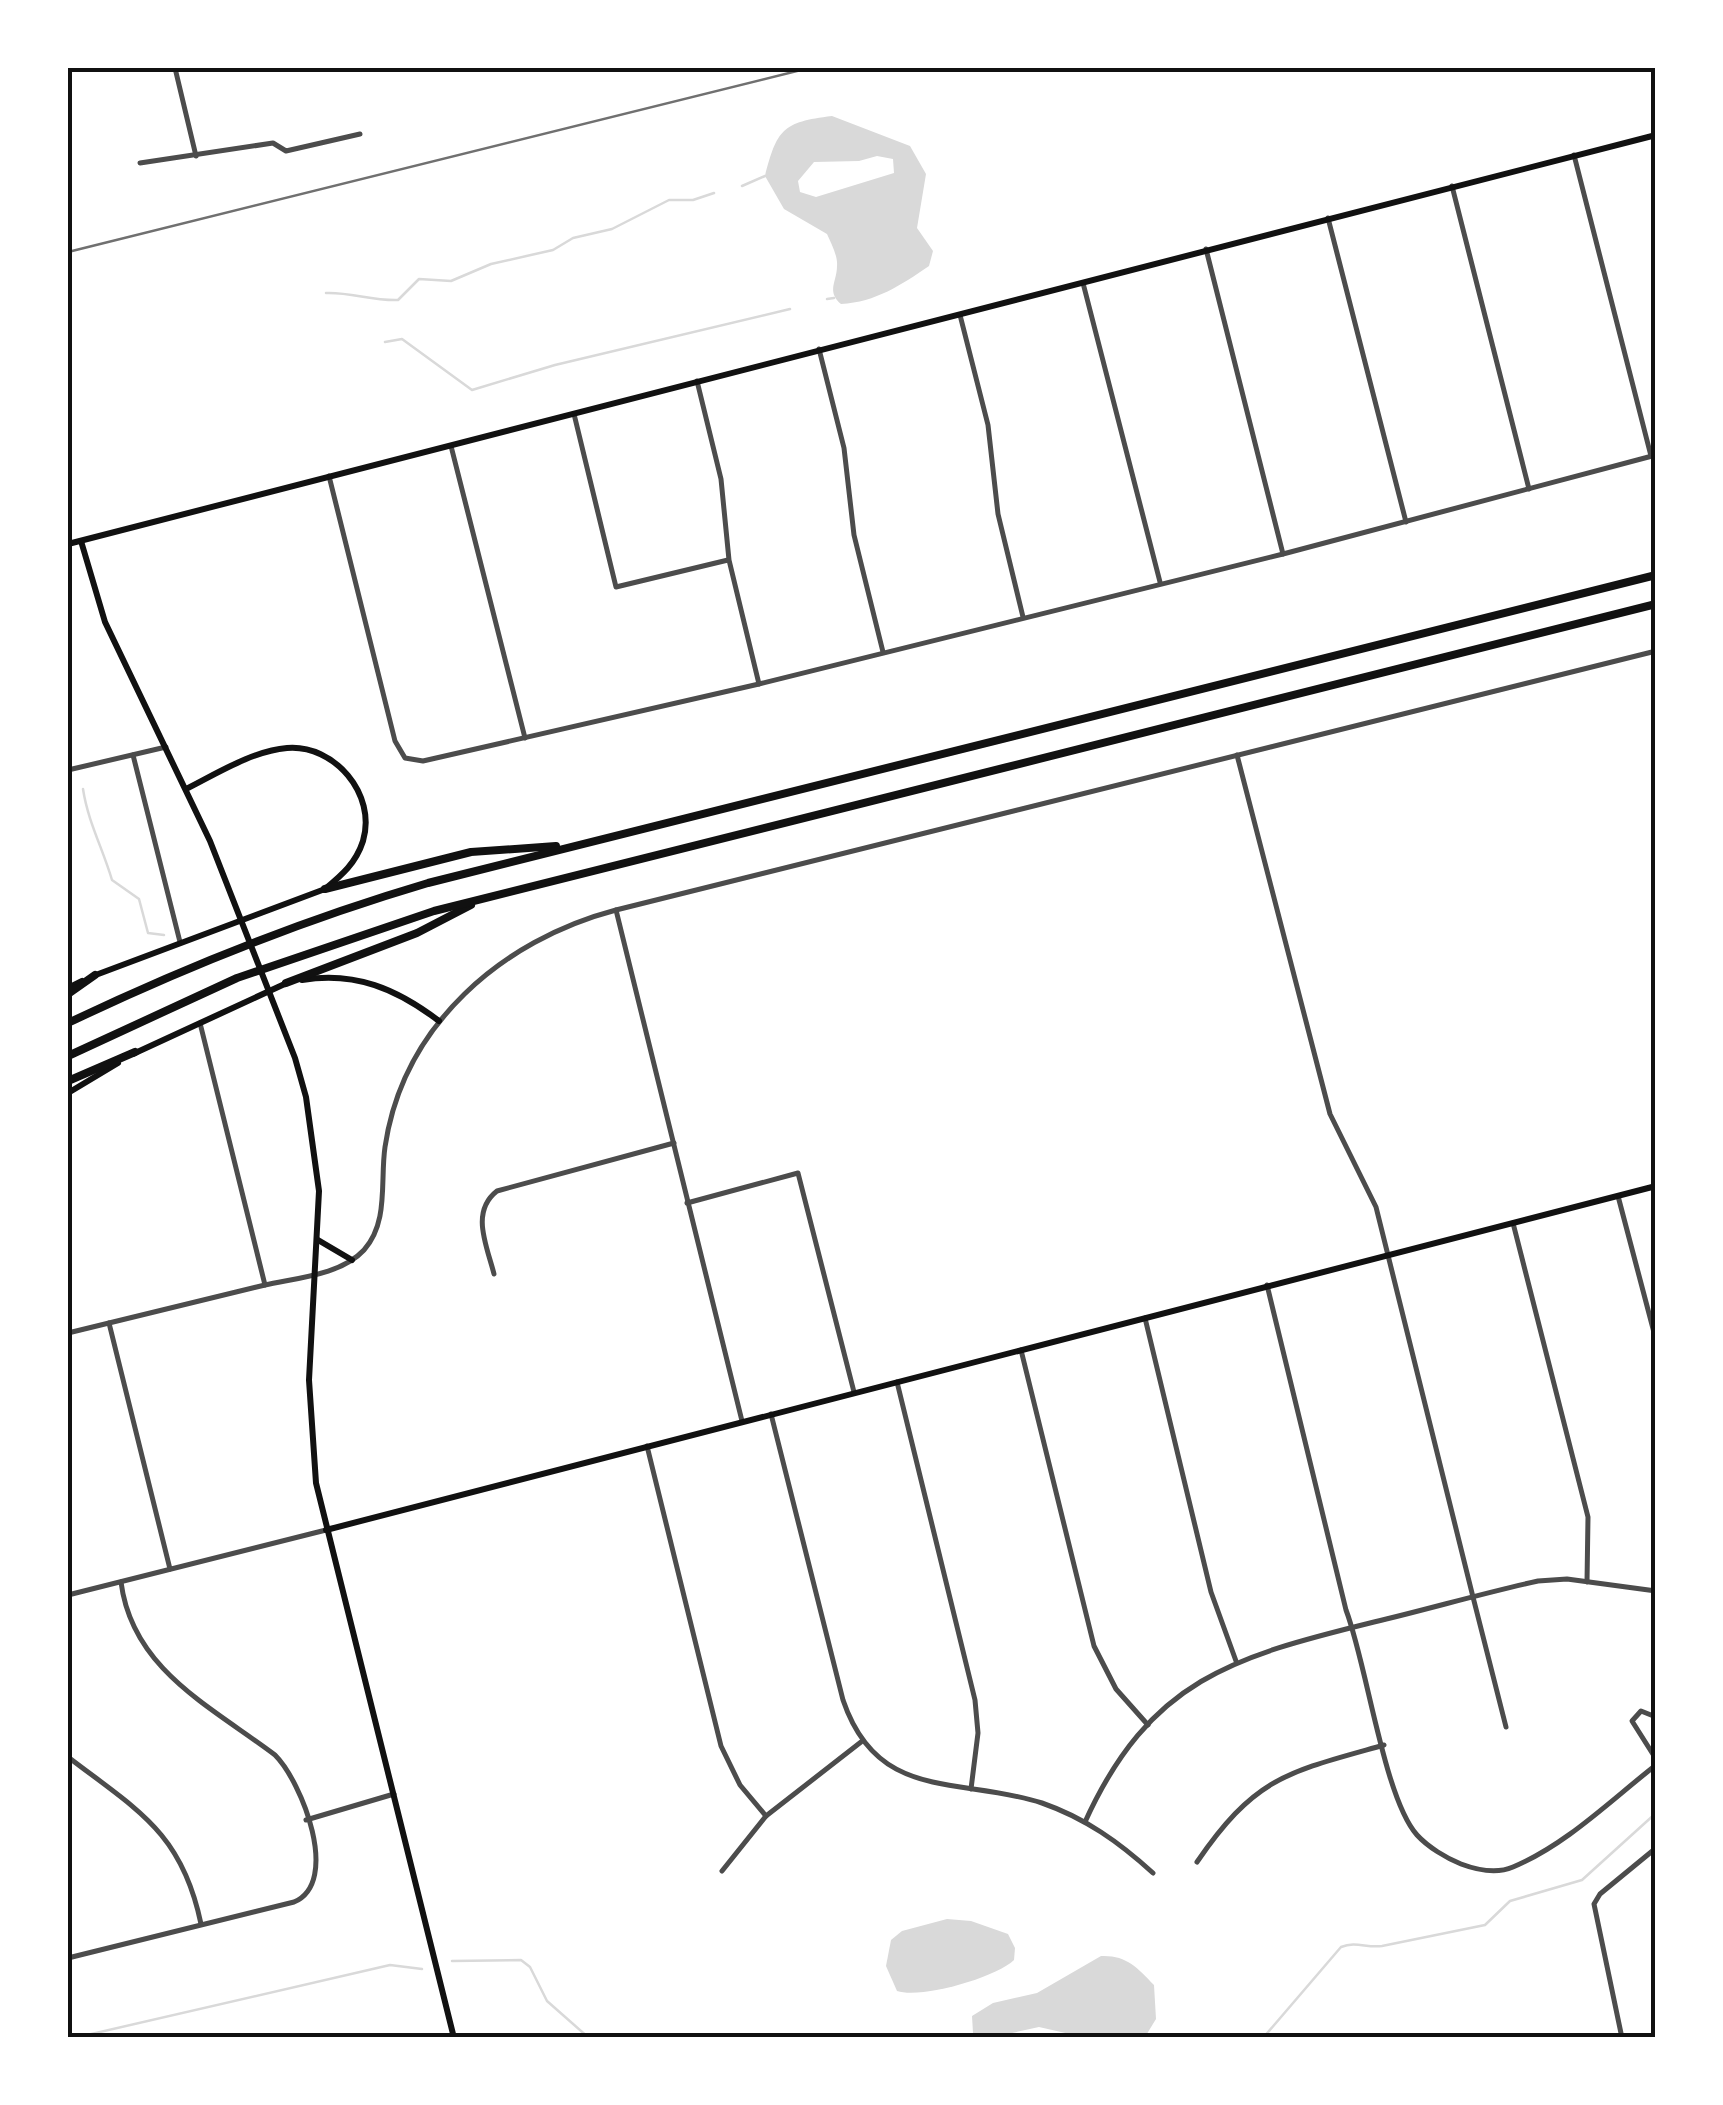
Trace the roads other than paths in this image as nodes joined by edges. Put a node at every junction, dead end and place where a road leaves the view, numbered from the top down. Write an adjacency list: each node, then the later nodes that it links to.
1 (175, 68): 5 (street)
2 (360, 134): 5 (street)
3 (1656, 135): 4 (main road)
4 (1574, 155): 7 (main road); 16 (street)
5 (196, 156): 6 (street)
6 (140, 163)
7 (1452, 186): 8 (main road); 18 (street)
8 (1328, 218): 9 (main road); 19 (street)
9 (1206, 249): 10 (main road); 22 (street)
10 (1083, 280): 11 (main road); 25 (street)
11 (960, 312): 12 (main road); 27 (street)
12 (820, 349): 13 (main road); 29 (street)
13 (696, 380): 14 (main road); 23 (street)
14 (574, 411): 15 (main road); 23 (street)
15 (450, 444): 17 (main road); 31 (street)
16 (1653, 455): 18 (street)
17 (328, 476): 20 (main road); 31 (street)
18 (1529, 489): 19 (street)
19 (1406, 522): 22 (street)
20 (81, 540): 21 (main road); 32 (main road)
21 (68, 544)
22 (1283, 554): 25 (street)
23 (729, 560): 30 (street)
24 (1656, 575): 37 (highway)
25 (1160, 582): 27 (street)
26 (1656, 604): 39 (highway)
27 (1023, 618): 29 (street)
28 (1656, 651): 34 (street)
29 (883, 652): 30 (street)
30 (760, 684): 31 (street)
31 (525, 738)
32 (166, 747): 33 (street); 36 (main road)
33 (133, 755): 35 (street); 41 (street)
34 (1237, 755): 40 (street); 58 (street)
35 (68, 770)
36 (186, 790): 38 (main road); 57 (main road)
37 (580, 844): 38 (highway); 47 (highway)
38 (324, 889): 41 (main road)
39 (483, 899): 43 (highway); 49 (highway)
40 (616, 910): 46 (street); 52 (street)
41 (180, 942): 42 (main road)
42 (95, 976): 44 (highway)
43 (286, 982): 45 (main road); 46 (main road)
44 (68, 991)
45 (200, 1020): 48 (main road); 62 (street)
46 (438, 1021): 59 (street)
47 (68, 1023)
48 (134, 1052): 50 (highway); 51 (main road)
49 (68, 1056)
50 (68, 1081)
51 (68, 1093)
52 (674, 1143): 55 (street); 61 (street)
53 (1656, 1186): 54 (main road)
54 (1618, 1196): 56 (main road); 67 (street)
55 (688, 1203): 70 (street); 72 (street)
56 (1513, 1223): 58 (main road); 77 (street)
57 (318, 1240): 59 (main road); 60 (main road)
58 (1388, 1254): 63 (main road); 80 (street)
59 (352, 1260): 60 (street)
60 (317, 1274): 62 (street); 74 (main road)
61 (494, 1274)
62 (264, 1285): 65 (street)
63 (1267, 1285): 64 (main road); 81 (street)
64 (1144, 1318): 68 (main road); 82 (street)
65 (109, 1323): 66 (street); 75 (street)
66 (68, 1333)
67 (1656, 1340)
68 (1021, 1350): 69 (main road); 84 (street)
69 (897, 1382): 70 (main road); 90 (street)
70 (854, 1392): 71 (main road)
71 (772, 1414): 72 (main road); 86 (street)
72 (742, 1421): 73 (main road)
73 (647, 1446): 74 (main road); 92 (street)
74 (326, 1530): 75 (street); 91 (main road)
75 (170, 1569): 76 (street)
76 (121, 1582): 79 (street); 93 (street)
77 (1587, 1582): 78 (street); 80 (street)
78 (1656, 1591)
79 (68, 1594)
80 (1474, 1597): 81 (street); 85 (street)
81 (1352, 1628): 82 (street); 87 (street)
82 (1236, 1661): 84 (street)
83 (1656, 1717): 89 (street)
84 (1148, 1725): 94 (street)
85 (1506, 1728)
86 (862, 1742): 90 (street); 92 (street)
87 (1384, 1745): 89 (street); 96 (street)
88 (68, 1756): 99 (street)
89 (1656, 1762)
90 (971, 1789): 94 (street)
91 (394, 1794): 93 (street); 101 (main road)
92 (766, 1816): 97 (street)
93 (306, 1820): 99 (street)
94 (1085, 1822): 98 (street)
95 (1656, 1848): 102 (street)
96 (1198, 1862)
97 (722, 1871)
98 (1152, 1873)
99 (201, 1925): 100 (street)
100 (68, 1958)
101 (454, 2038)
102 (1622, 2038)

